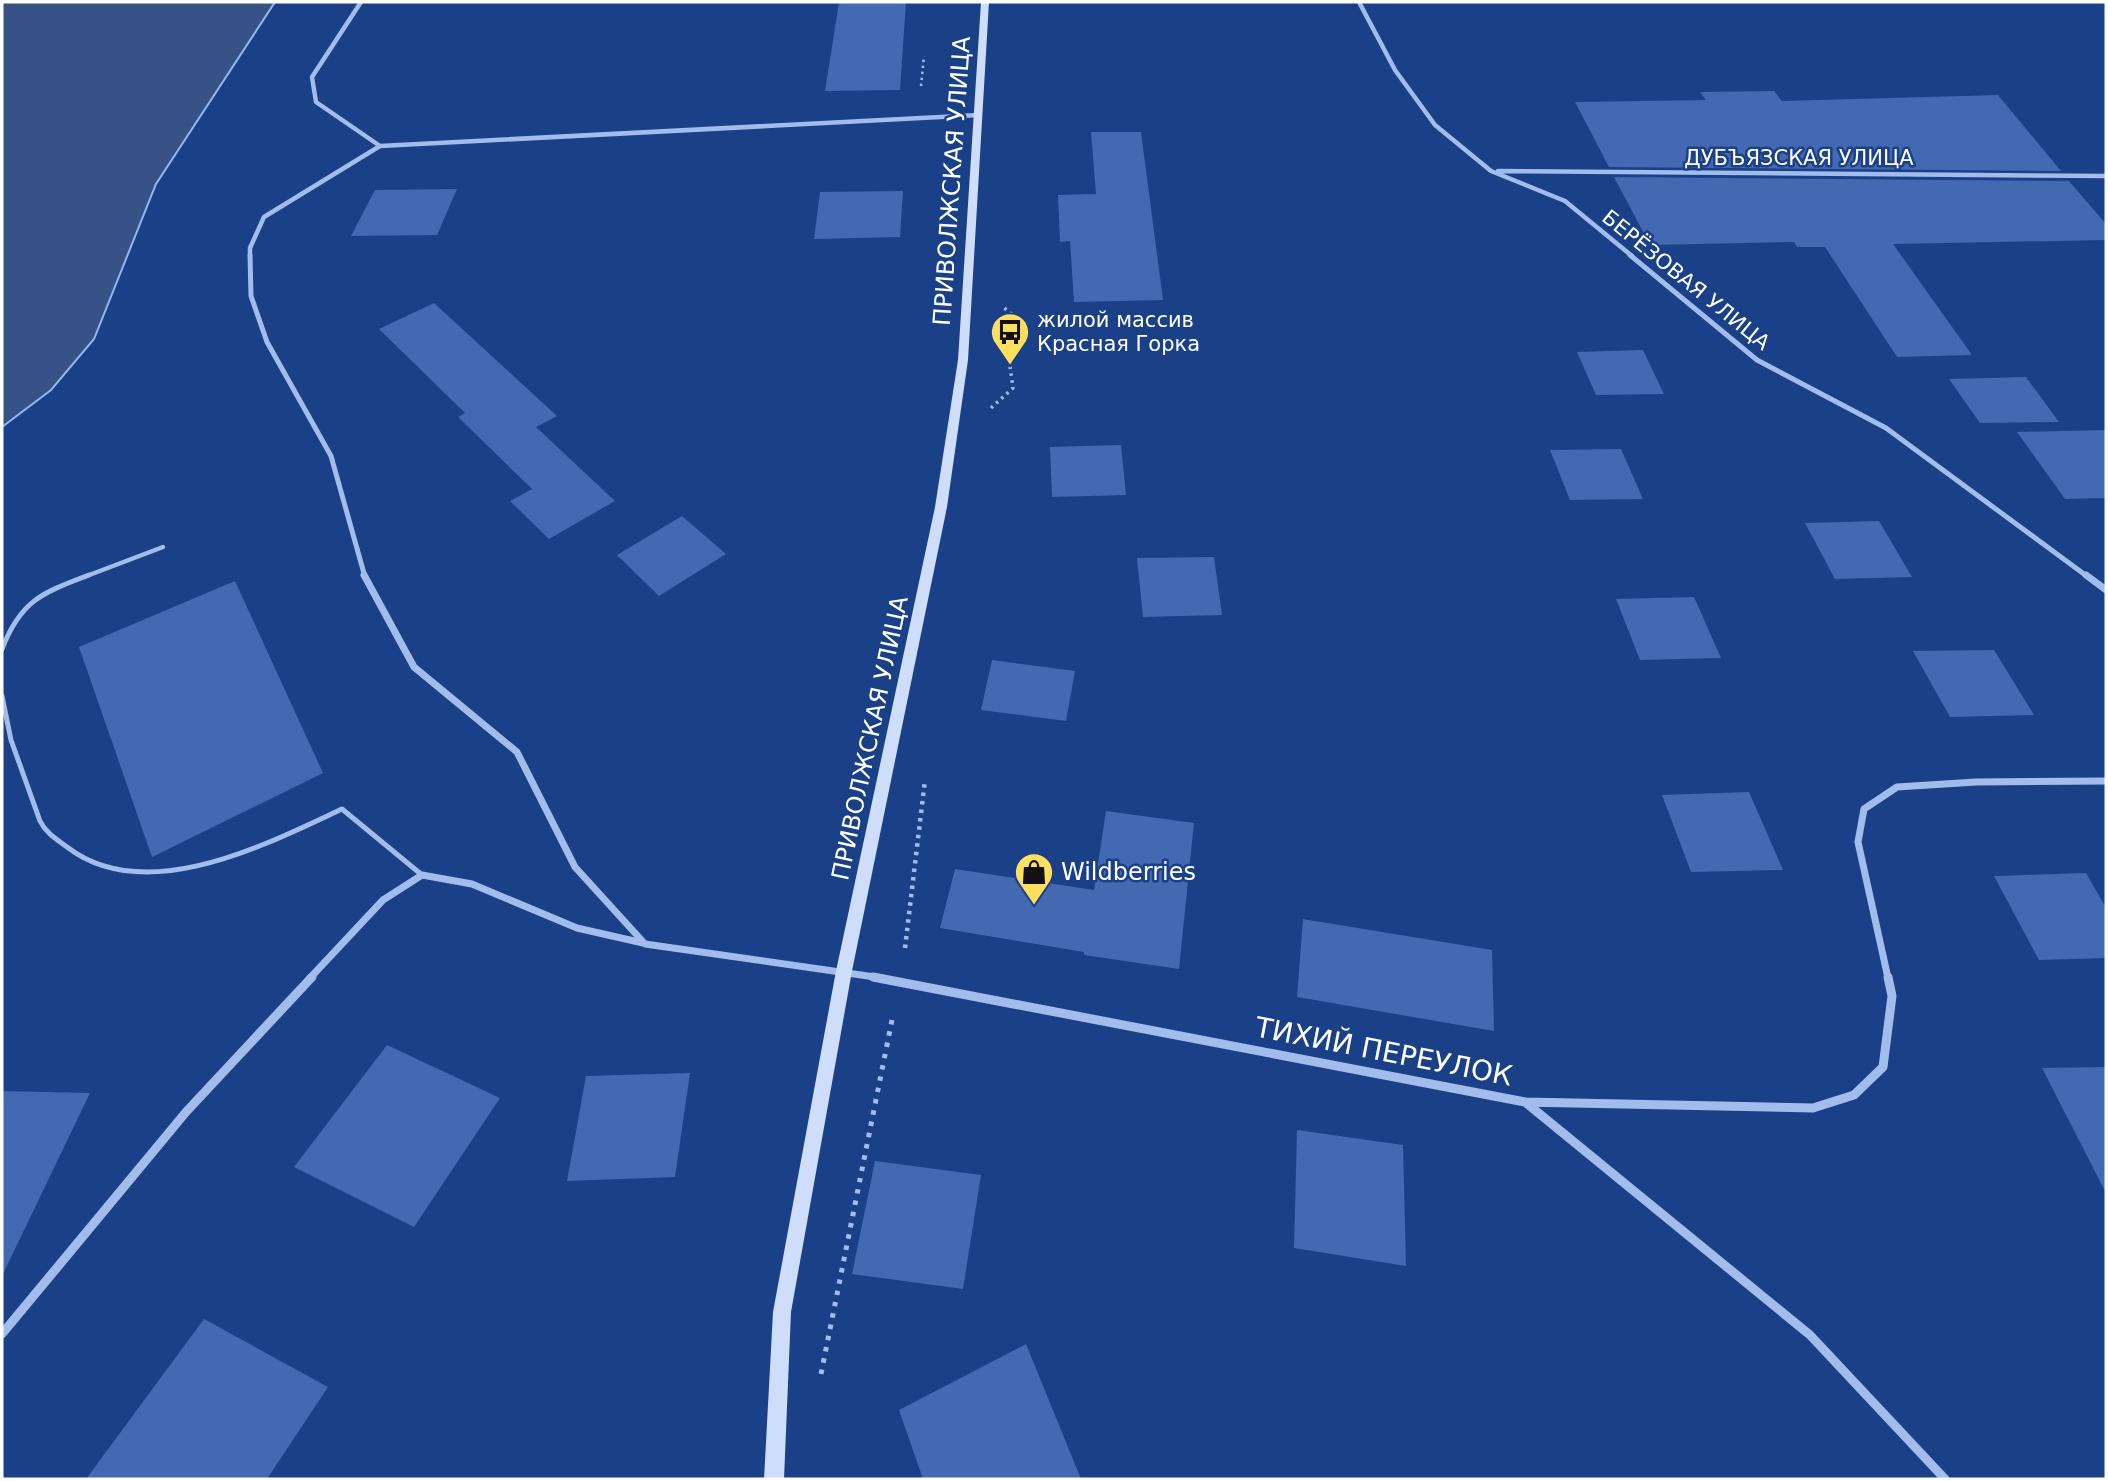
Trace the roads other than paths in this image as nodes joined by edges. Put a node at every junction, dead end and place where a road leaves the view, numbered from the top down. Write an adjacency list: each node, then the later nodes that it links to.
1 (361, 2): 5 (street)
2 (985, 2): 4 (main road, ПРИВОЛЖСКАЯ УЛИЦА)
3 (1359, 2): 6 (street, БЕРЁЗОВАЯ УЛИЦА)
4 (979, 115): 5 (street); 15 (main road, ПРИВОЛЖСКАЯ УЛИЦА)
5 (380, 146): 14 (street)
6 (1491, 171): 7 (street, ДУБЪЯЗСКАЯ УЛИЦА); 9 (street, БЕРЁЗОВАЯ УЛИЦА)
7 (2106, 176)
8 (163, 547): 10 (lane)
9 (2106, 590)
10 (2, 649)
11 (2, 696): 13 (lane)
12 (2106, 781): 16 (street)
13 (422, 875): 14 (street, ТИХИЙ ПЕРЕУЛОК); 17 (street)
14 (645, 944): 15 (street, ТИХИЙ ПЕРЕУЛОК)
15 (844, 971): 16 (street, ТИХИЙ ПЕРЕУЛОК); 18 (main road, ПРИВОЛЖСКАЯ УЛИЦА)
16 (1525, 1101): 19 (street, ТИХИЙ ПЕРЕУЛОК)
17 (2, 1334)
18 (774, 1479)
19 (1945, 1479)

